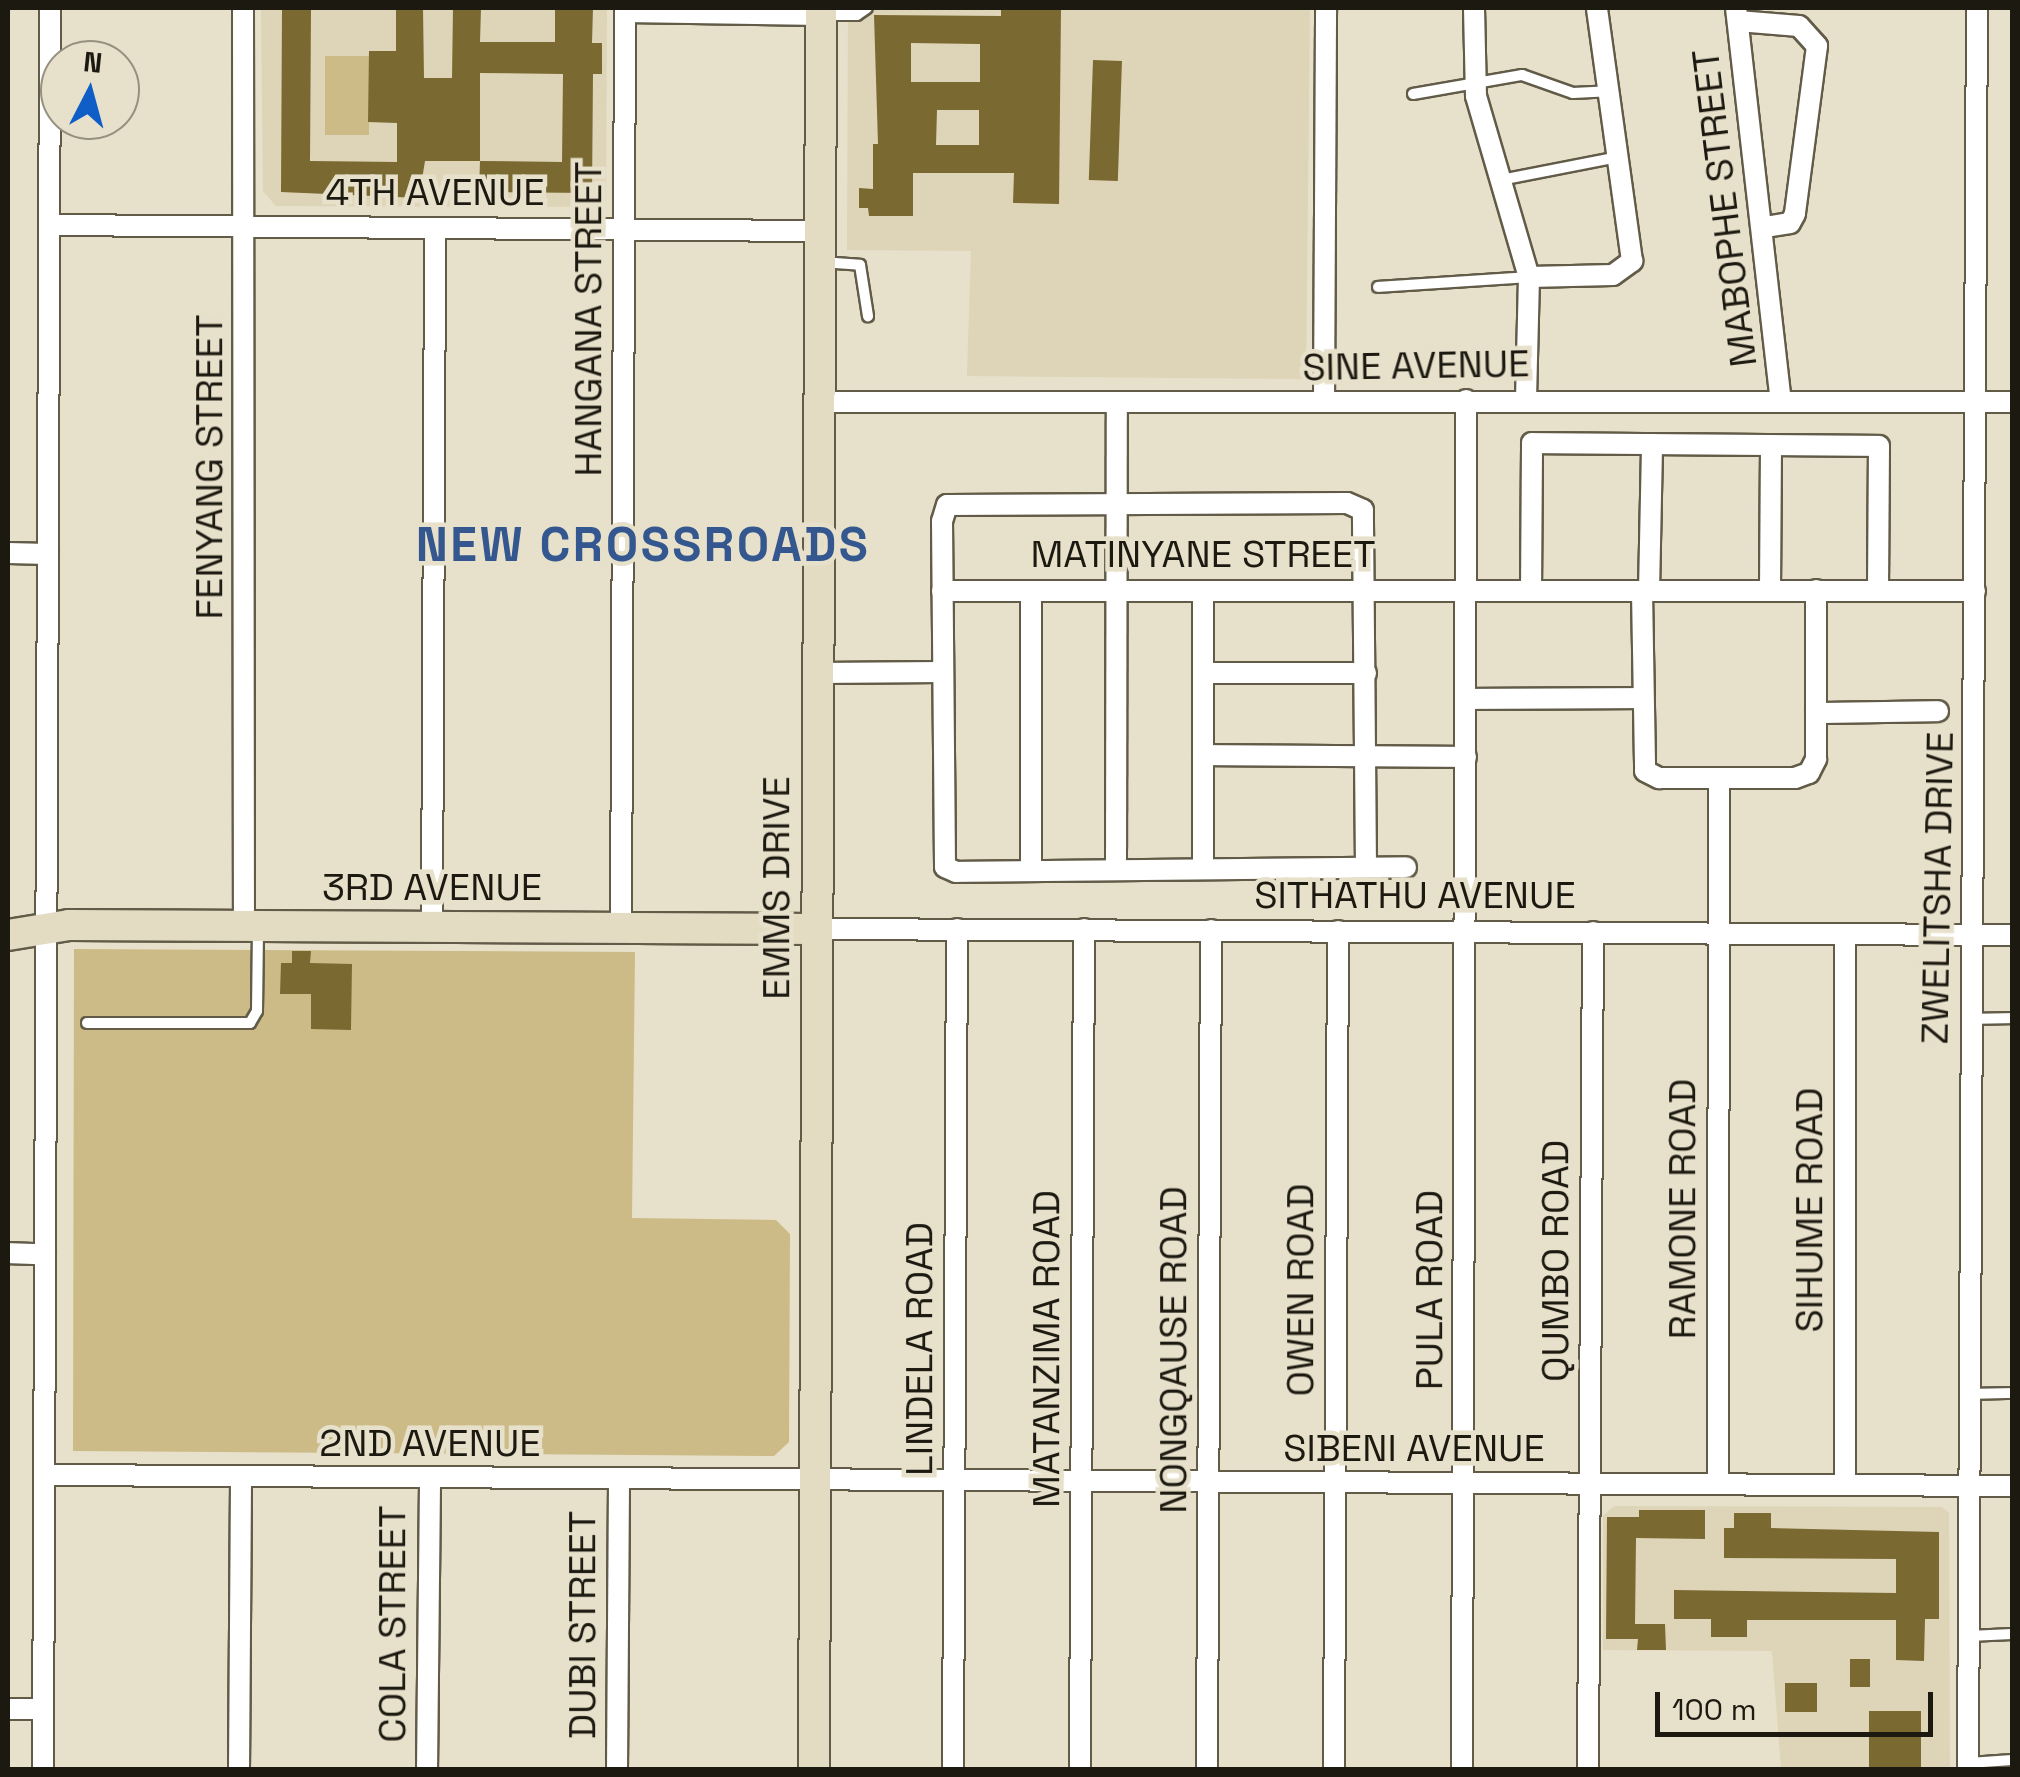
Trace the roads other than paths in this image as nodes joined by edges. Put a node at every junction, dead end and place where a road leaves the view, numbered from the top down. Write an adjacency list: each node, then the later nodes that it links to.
1 (50, 8): 16 (street)
2 (243, 8): 17 (street, FENYANG STREET)
3 (868, 8): 9 (lane)
4 (1326, 8): 31 (street)
5 (1474, 8): 11 (street)
6 (1597, 8): 12 (street)
7 (1977, 8): 32 (street, ZWELITSHA DRIVE)
8 (625, 10): 9 (street); 20 (street, HANGANA STREET)
9 (821, 11): 21 (street, EMMS DRIVE)
10 (1737, 14): 18 (street, MABOPHE STREET); 18 (street)
11 (1473, 83): 12 (lane); 13 (lane); 15 (street)
12 (1609, 90): 14 (street)
13 (1413, 94)
14 (1619, 157): 15 (lane); 23 (street)
15 (1501, 180): 23 (street)
16 (49, 225): 17 (street, 4TH AVENUE); 38 (street)
17 (246, 227): 19 (street, 4TH AVENUE); 68 (street, FENYANG STREET)
18 (1766, 227): 28 (street, MABOPHE STREET)
19 (434, 228): 20 (street, 4TH AVENUE); 69 (street)
20 (625, 229): 21 (street, 4TH AVENUE); 74 (street, HANGANA STREET)
21 (820, 232): 22 (street, EMMS DRIVE)
22 (820, 262): 25 (lane); 29 (street, EMMS DRIVE)
23 (1530, 277): 24 (lane); 27 (street)
24 (1378, 287)
25 (868, 316)
26 (1466, 400): 27 (street, SINE AVENUE); 31 (street, SINE AVENUE); 41 (street, PULA ROAD)
27 (1526, 400): 28 (street, SINE AVENUE)
28 (1781, 401): 32 (street, SINE AVENUE)
29 (820, 402): 30 (street, SINE AVENUE); 52 (street, EMMS DRIVE)
30 (1117, 402): 31 (street, SINE AVENUE); 36 (street)
31 (1324, 402)
32 (1974, 402): 33 (street, SINE AVENUE); 47 (street, ZWELITSHA DRIVE)
33 (2012, 402)
34 (1652, 444): 35 (street); 46 (street); 50 (street)
35 (1771, 445): 42 (street); 44 (street)
36 (1117, 501): 39 (street); 45 (street); 49 (street)
37 (8, 553): 38 (street)
38 (48, 554): 73 (street)
39 (1366, 589): 40 (street, MATINYANE STREET); 41 (street, MATINYANE STREET); 54 (street)
40 (1204, 590): 49 (street, MATINYANE STREET); 53 (street)
41 (1466, 590): 46 (street, MATINYANE STREET); 56 (street, PULA ROAD)
42 (1770, 590): 43 (street, MATINYANE STREET); 50 (street, MATINYANE STREET)
43 (1816, 590): 44 (street, MATINYANE STREET); 58 (street)
44 (1878, 590): 47 (street, MATINYANE STREET)
45 (942, 591): 48 (street, MATINYANE STREET); 51 (street)
46 (1531, 591): 50 (street, MATINYANE STREET)
47 (1975, 591): 81 (street, ZWELITSHA DRIVE)
48 (1030, 592): 49 (street, MATINYANE STREET); 67 (street)
49 (1117, 592): 66 (street)
50 (1646, 592): 55 (street)
51 (942, 672): 52 (street); 67 (street)
52 (818, 673): 71 (street, EMMS DRIVE)
53 (1203, 673): 54 (street); 59 (street)
54 (1366, 673): 60 (street)
55 (1642, 698): 56 (street); 62 (street)
56 (1466, 699): 61 (street, PULA ROAD)
57 (1938, 712): 58 (street)
58 (1816, 713): 62 (street)
59 (1203, 756): 60 (street); 65 (street)
60 (1366, 756): 61 (street); 63 (street)
61 (1466, 757): 77 (street, PULA ROAD)
62 (1720, 779): 79 (street, RAMONE ROAD)
63 (1366, 867): 64 (street); 65 (street)
64 (1406, 867)
65 (1203, 868): 66 (street)
66 (1116, 869): 67 (street)
67 (1031, 871)
68 (251, 927): 69 (street, 3RD AVENUE); 73 (street, 3RD AVENUE); 86 (lane)
69 (432, 928): 74 (street, 3RD AVENUE)
70 (957, 928): 71 (street, SITHATHU AVENUE); 72 (street, SITHATHU AVENUE); 96 (street, LINDELA ROAD)
71 (817, 929): 74 (street, 3RD AVENUE); 95 (street, EMMS DRIVE)
72 (1084, 929): 75 (street, SITHATHU AVENUE); 97 (street, MATANZIMA ROAD)
73 (46, 930): 82 (street, 3RD AVENUE); 88 (street)
74 (621, 930)
75 (1211, 930): 76 (street, SITHATHU AVENUE); 98 (street, NONGQAUSE ROAD)
76 (1338, 931): 77 (street, SITHATHU AVENUE); 99 (street, OWEN ROAD)
77 (1466, 932): 78 (street, SITHATHU AVENUE); 100 (street, PULA ROAD)
78 (1592, 932): 79 (street, SITHATHU AVENUE); 101 (street, QUMBO ROAD)
79 (1719, 933): 80 (street, SITHATHU AVENUE); 102 (street, RAMONE ROAD)
80 (1845, 934): 81 (street, SITHATHU AVENUE); 103 (street, SIHUME ROAD)
81 (1970, 934): 83 (street, SITHATHU AVENUE); 85 (street, ZWELITSHA DRIVE)
82 (8, 935)
83 (2012, 935)
84 (2012, 1018): 85 (lane)
85 (1971, 1019): 90 (street, ZWELITSHA DRIVE)
86 (86, 1023)
87 (8, 1253): 88 (street)
88 (45, 1254): 91 (street)
89 (2012, 1392): 90 (lane)
90 (1970, 1394): 104 (street, ZWELITSHA DRIVE)
91 (44, 1475): 92 (street, 2ND AVENUE); 109 (street)
92 (241, 1478): 93 (street, 2ND AVENUE); 113 (street)
93 (430, 1478): 94 (street, 2ND AVENUE); 114 (street, COLA STREET)
94 (619, 1480): 95 (street, 2ND AVENUE); 115 (street, DUBI STREET)
95 (815, 1482): 96 (street, SIBENI AVENUE); 116 (street, EMMS DRIVE)
96 (954, 1482): 97 (street, SIBENI AVENUE); 117 (street, LINDELA ROAD)
97 (1082, 1483): 98 (street, SIBENI AVENUE); 118 (street, MATANZIMA ROAD)
98 (1208, 1483): 99 (street, SIBENI AVENUE); 119 (street, NONGQAUSE ROAD)
99 (1336, 1483): 100 (street, SIBENI AVENUE); 120 (street, OWEN ROAD)
100 (1464, 1484): 101 (street, SIBENI AVENUE); 121 (street, PULA ROAD)
101 (1590, 1484): 102 (street, SIBENI AVENUE); 122 (street, QUMBO ROAD)
102 (1718, 1484): 103 (street, SIBENI AVENUE)
103 (1845, 1485): 104 (street, SIBENI AVENUE)
104 (1970, 1485): 105 (street, SIBENI AVENUE); 107 (street, ZWELITSHA DRIVE)
105 (2012, 1486)
106 (2012, 1634): 107 (lane)
107 (1968, 1636): 111 (street, ZWELITSHA DRIVE)
108 (8, 1709): 109 (street)
109 (43, 1709): 112 (street)
110 (2012, 1760): 111 (lane)
111 (1968, 1766)
112 (43, 1770)
113 (238, 1770)
114 (427, 1770)
115 (617, 1770)
116 (814, 1770)
117 (953, 1770)
118 (1080, 1770)
119 (1207, 1770)
120 (1334, 1770)
121 (1462, 1770)
122 (1588, 1770)

